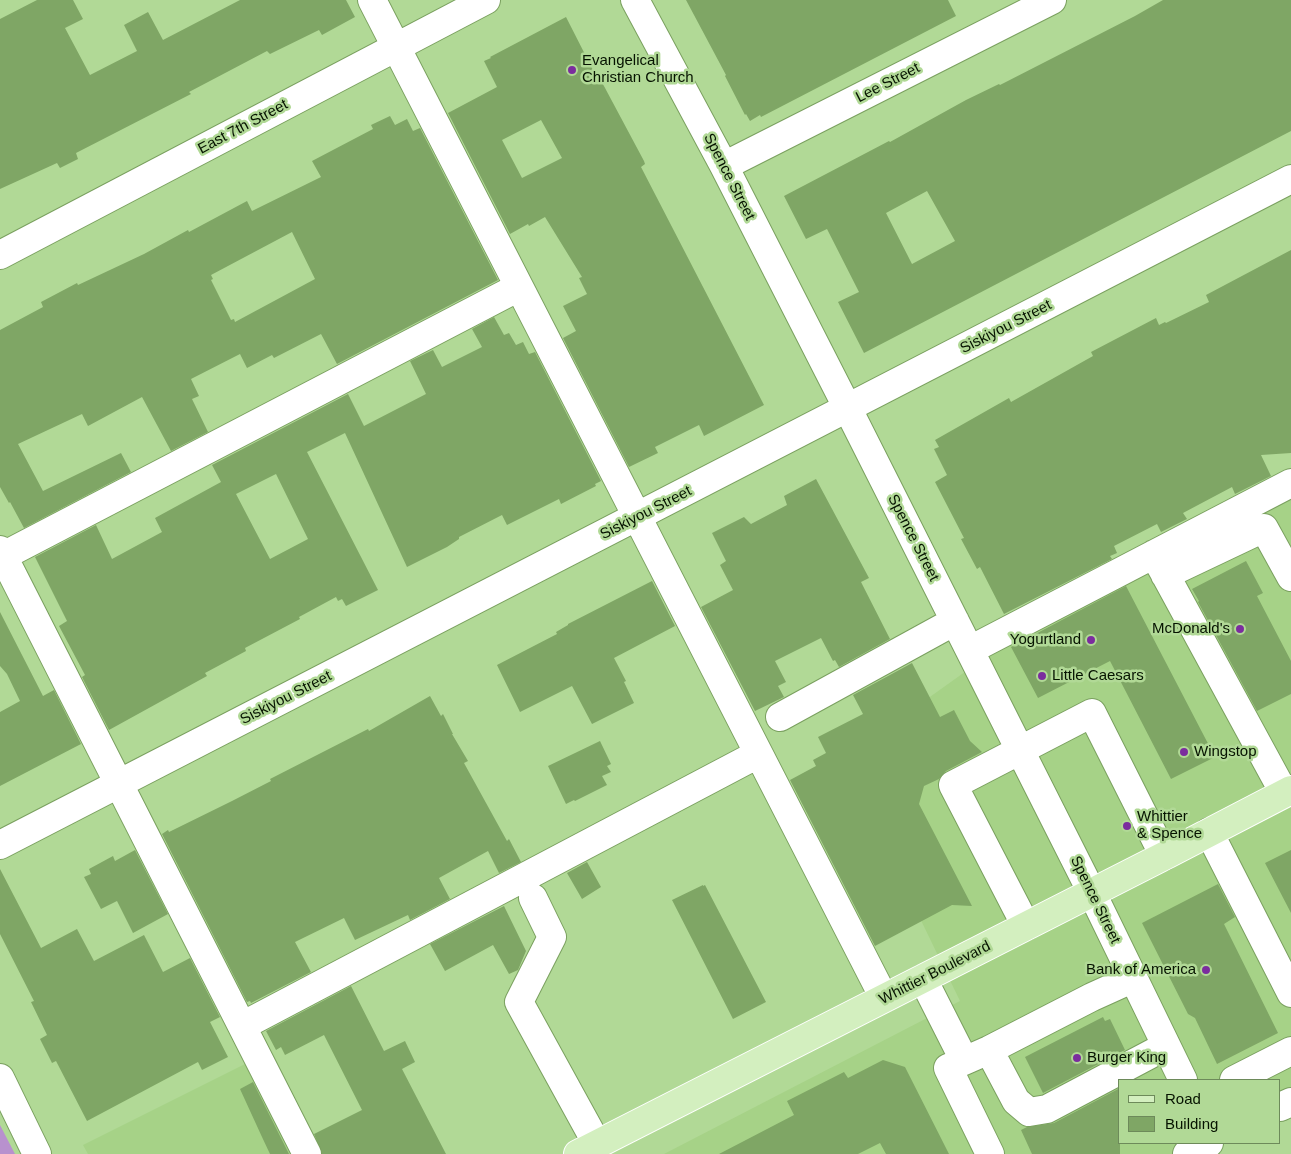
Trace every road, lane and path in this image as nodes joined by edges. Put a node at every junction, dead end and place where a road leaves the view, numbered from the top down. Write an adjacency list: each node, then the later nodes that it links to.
1 (372, 0): 5 (street)
2 (486, 0): 5 (street, East 7th Street)
3 (635, 0): 6 (street, Spence Street)
4 (1052, 0): 6 (street, Lee Street)
5 (396, 47): 8 (street, East 7th Street); 9 (street)
6 (724, 166): 10 (street, Spence Street)
7 (1291, 179): 10 (street, Siskiyou Street)
8 (0, 255)
9 (519, 287): 12 (street); 13 (street)
10 (848, 409): 12 (street, Siskiyou Street); 16 (street, Spence Street)
11 (1291, 483): 14 (street)
12 (637, 518): 20 (street); 21 (street, Siskiyou Street)
13 (1, 553): 21 (street)
14 (1160, 565): 15 (street); 17 (street); 22 (street)
15 (1291, 578)
16 (955, 621): 17 (street, Spence Street); 18 (street)
17 (970, 650): 19 (street, Spence Street)
18 (780, 717)
19 (1020, 750): 25 (street); 26 (street, Spence Street); 28 (street)
20 (758, 754): 32 (street); 33 (street)
21 (118, 785): 24 (street, Siskiyou Street); 33 (street)
22 (1287, 792): 23 (main road, Whittier Boulevard)
23 (1209, 832): 25 (main road, Whittier Boulevard); 31 (street)
24 (0, 846)
25 (1164, 856): 26 (main road, Whittier Boulevard)
26 (1092, 893): 28 (main road, Whittier Boulevard); 30 (street, Spence Street)
27 (533, 898): 42 (street)
28 (1026, 926): 29 (main road, Whittier Boulevard)
29 (923, 978): 32 (main road, Whittier Boulevard); 37 (street)
30 (1134, 978): 34 (street, Spence Street); 35 (street)
31 (1291, 993)
32 (884, 998): 42 (main road, Whittier Boulevard)
33 (242, 1026): 44 (street)
34 (1166, 1046): 35 (street); 39 (street, Spence Street)
35 (989, 1050): 37 (street)
36 (1291, 1051): 40 (street)
37 (964, 1060): 45 (street)
38 (0, 1078): 43 (street)
39 (1182, 1079)
40 (1236, 1079)
41 (1207, 1144): 46 (street)
42 (587, 1149)
43 (37, 1154)
44 (307, 1154)
45 (990, 1154)
46 (1187, 1154)

